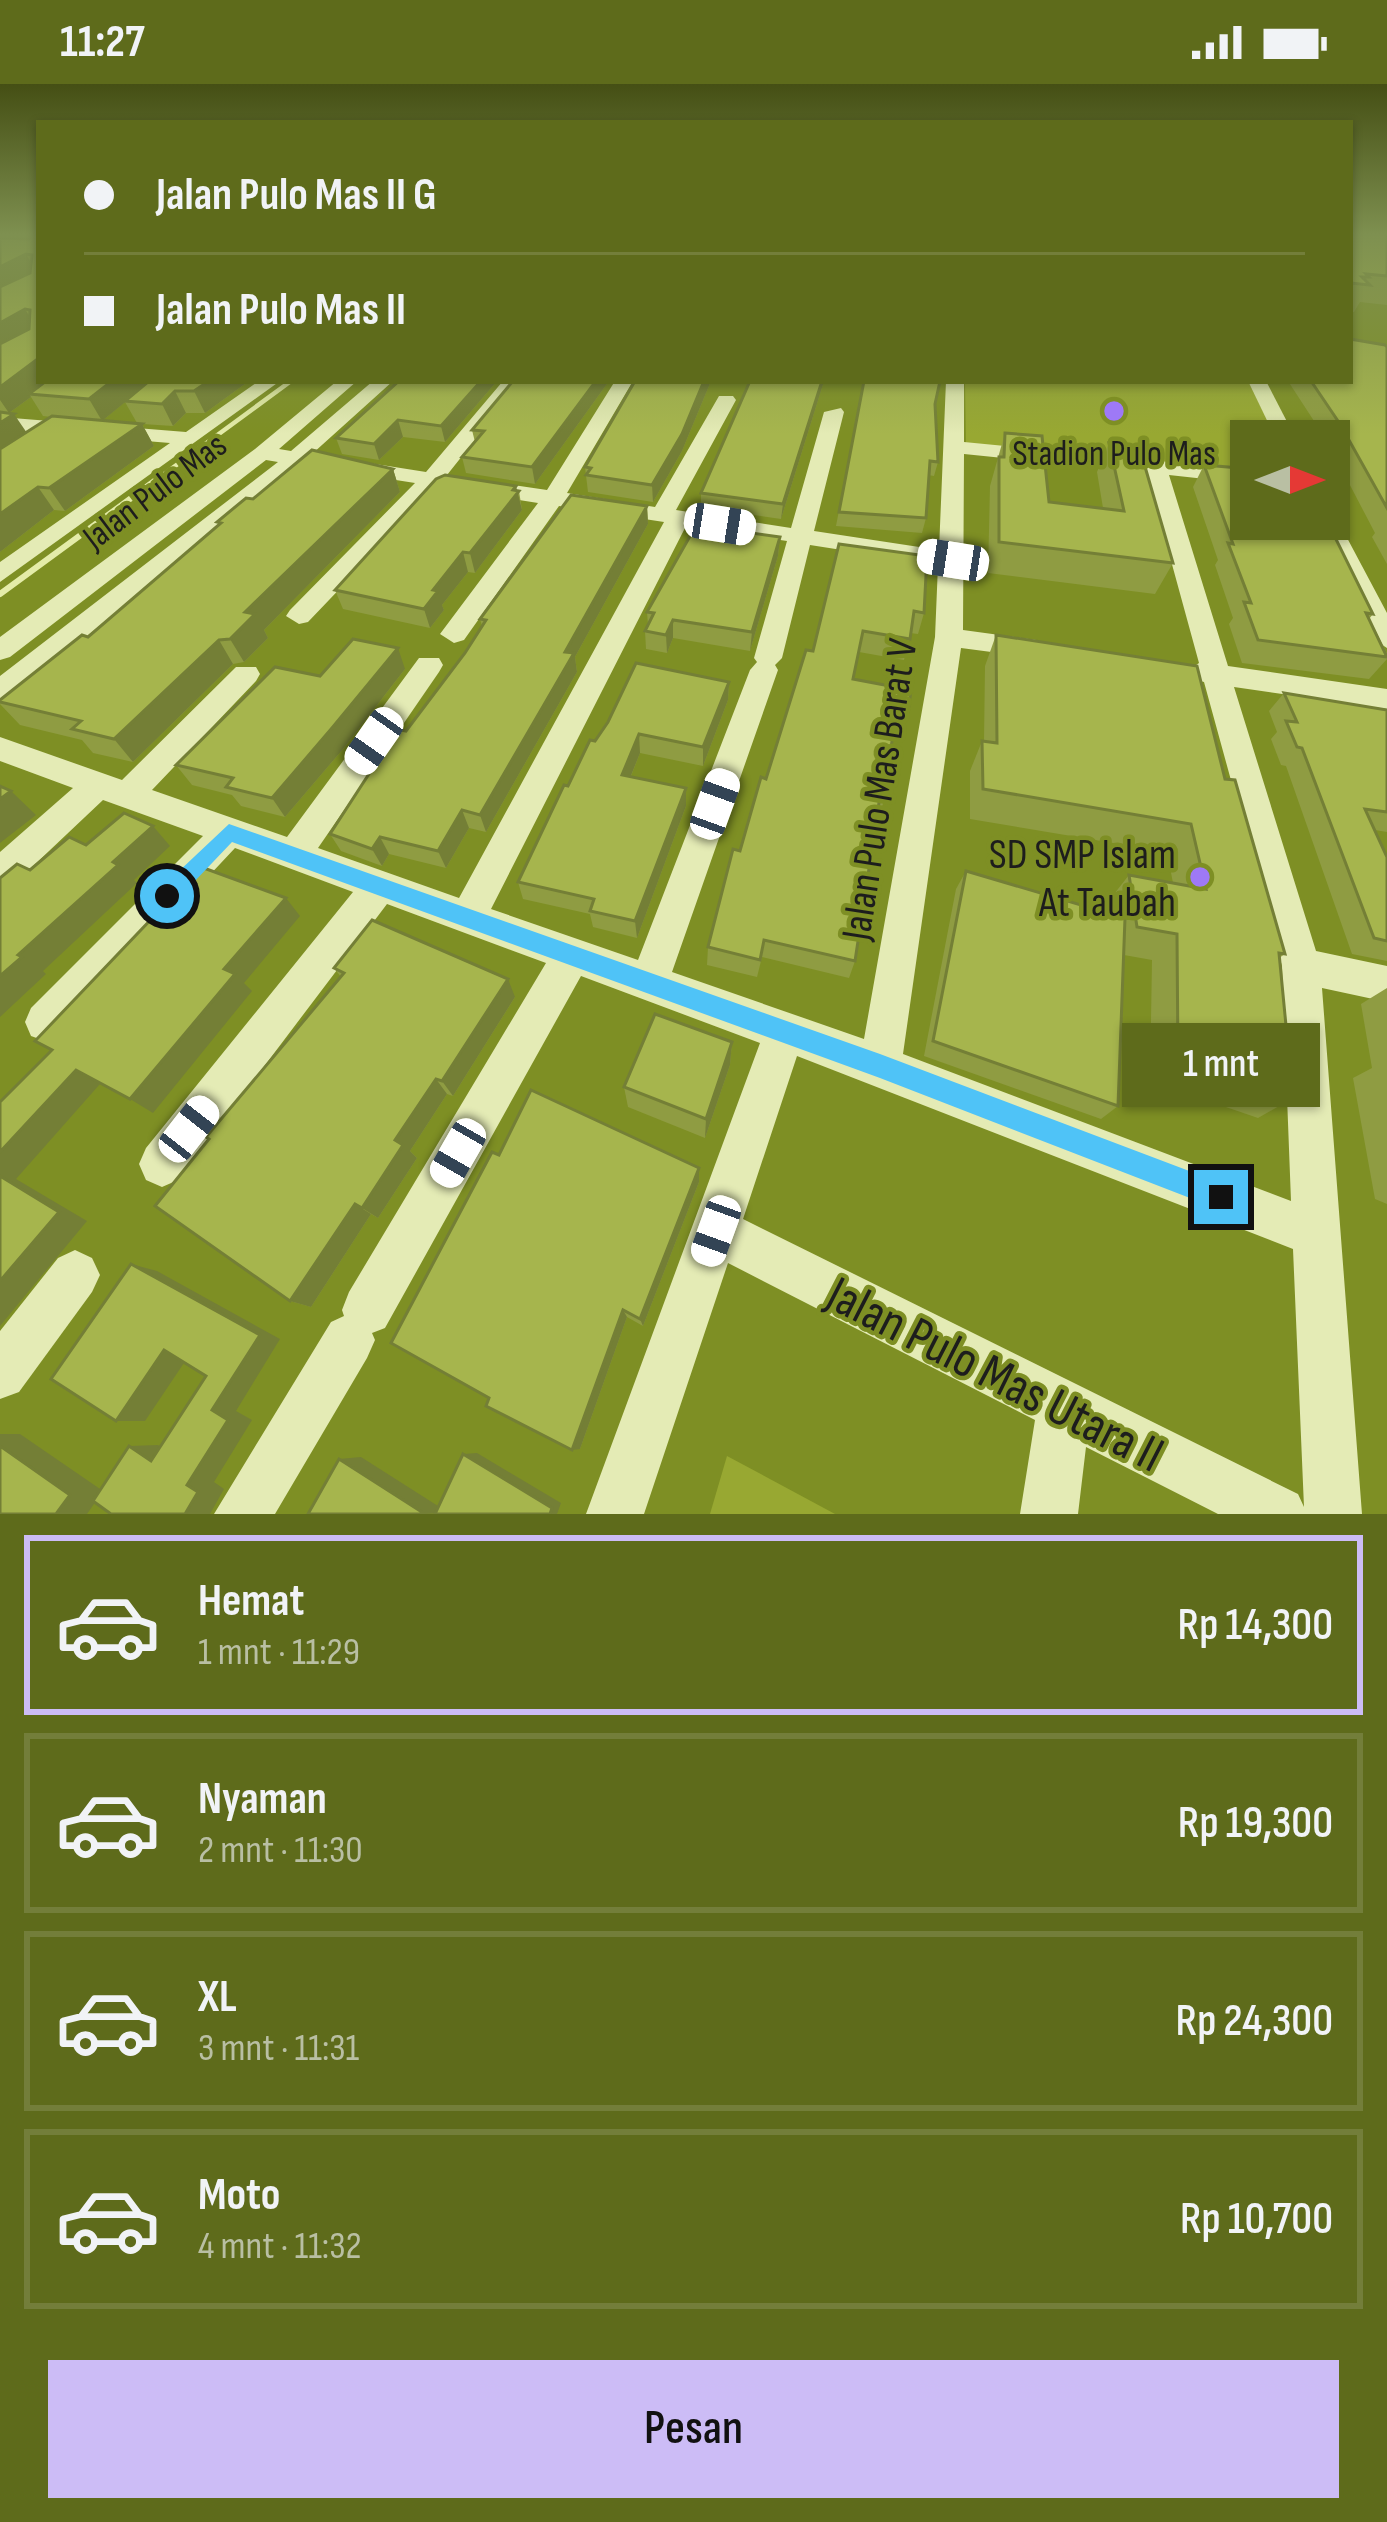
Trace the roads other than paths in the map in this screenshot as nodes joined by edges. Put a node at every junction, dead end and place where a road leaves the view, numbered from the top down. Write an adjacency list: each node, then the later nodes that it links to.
1 (267, 384): 17 (street)
2 (321, 384): 32 (street, Jalan Pulo Mas)
3 (345, 384): 20 (street, Jalan Pulo Mas)
4 (380, 384): 21 (street)
5 (511, 384): 24 (street)
6 (622, 384): 25 (street)
7 (955, 384): 18 (street, Jalan Pulo Mas Barat V)
8 (1258, 384): 13 (street)
9 (731, 391): 26 (street)
10 (39, 405): 14 (street)
11 (836, 406): 27 (street)
12 (134, 411): 16 (street)
13 (1276, 420)
14 (7, 423): 15 (street)
15 (61, 428): 16 (street); 19 (street)
16 (108, 432): 17 (street)
17 (192, 439): 30 (street)
18 (954, 447): 22 (street); 29 (street, Jalan Pulo Mas Barat V)
19 (30, 450)
20 (265, 453): 21 (street); 36 (street, Jalan Pulo Mas)
21 (295, 457): 24 (street); 42 (street)
22 (1156, 467): 23 (street); 41 (street)
23 (1230, 475)
24 (433, 478): 25 (street); 31 (street)
25 (554, 497): 26 (street); 33 (street)
26 (670, 516): 27 (street); 51 (street)
27 (803, 536): 29 (street); 55 (street)
28 (1336, 540): 35 (street)
29 (953, 560): 34 (street, Jalan Pulo Mas Barat V)
30 (0, 574)
31 (299, 616)
32 (0, 624)
33 (454, 634)
34 (949, 637): 37 (street); 58 (street, Jalan Pulo Mas Barat V)
35 (1387, 639)
36 (0, 651)
37 (1072, 654)
38 (429, 665): 48 (street)
39 (1161, 667): 41 (street)
40 (246, 674): 46 (street)
41 (1215, 674): 43 (street); 53 (street)
42 (0, 692)
43 (1379, 698): 44 (street)
44 (1387, 731)
45 (0, 749): 46 (street)
46 (111, 791): 47 (street); 49 (street)
47 (229, 832): 48 (street); 56 (street)
48 (293, 856): 50 (street)
49 (0, 874)
50 (380, 887): 51 (street); 59 (street)
51 (467, 919): 52 (street)
52 (571, 957): 55 (street); 65 (street)
53 (1307, 967): 54 (street); 61 (street)
54 (1387, 984)
55 (648, 985): 57 (street)
56 (45, 1022)
57 (784, 1034): 58 (street); 60 (street)
58 (880, 1066): 61 (street)
59 (162, 1164)
60 (716, 1231): 64 (street, Jalan Pulo Mas Utara II); 66 (street)
61 (1315, 1234): 69 (street)
62 (75, 1275): 63 (street)
63 (0, 1372)
64 (1064, 1409): 67 (street); 68 (street, Jalan Pulo Mas Utara II)
65 (243, 1514)
66 (615, 1514)
67 (1048, 1514)
68 (1277, 1514)
69 (1333, 1514)

